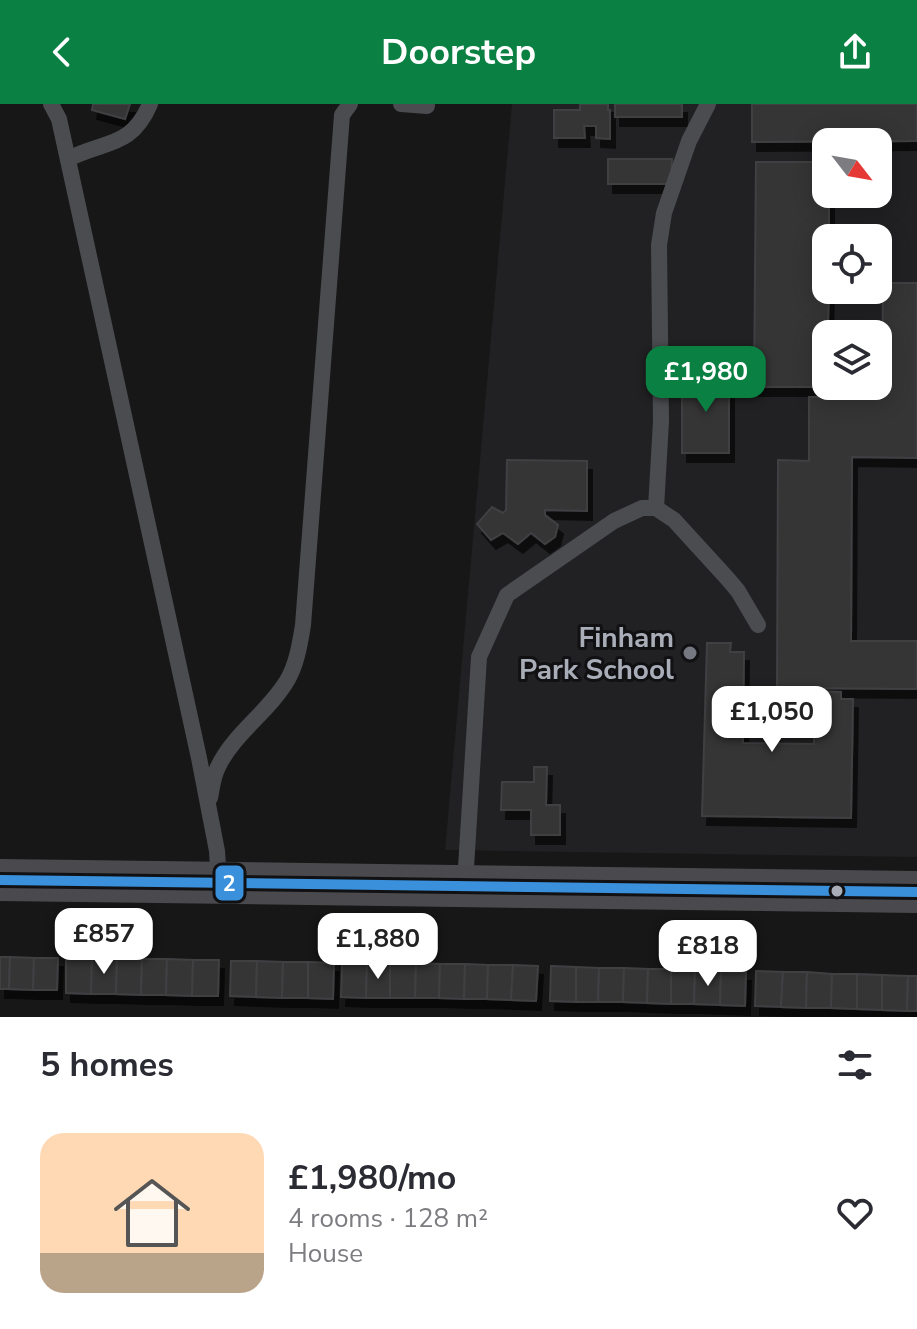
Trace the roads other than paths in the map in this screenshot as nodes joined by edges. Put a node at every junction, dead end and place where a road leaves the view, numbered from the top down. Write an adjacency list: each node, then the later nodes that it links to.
1 (51, 104): 7 (lane)
2 (150, 104): 7 (lane)
3 (350, 104): 10 (lane)
4 (401, 104): 6 (lane)
5 (708, 104): 8 (lane)
6 (427, 106)
7 (68, 159): 10 (lane)
8 (656, 508): 9 (lane); 13 (lane)
9 (758, 625)
10 (209, 805): 12 (lane)
11 (0, 880): 12 (street)
12 (219, 883): 13 (street)
13 (465, 887): 14 (street)
14 (917, 892)

